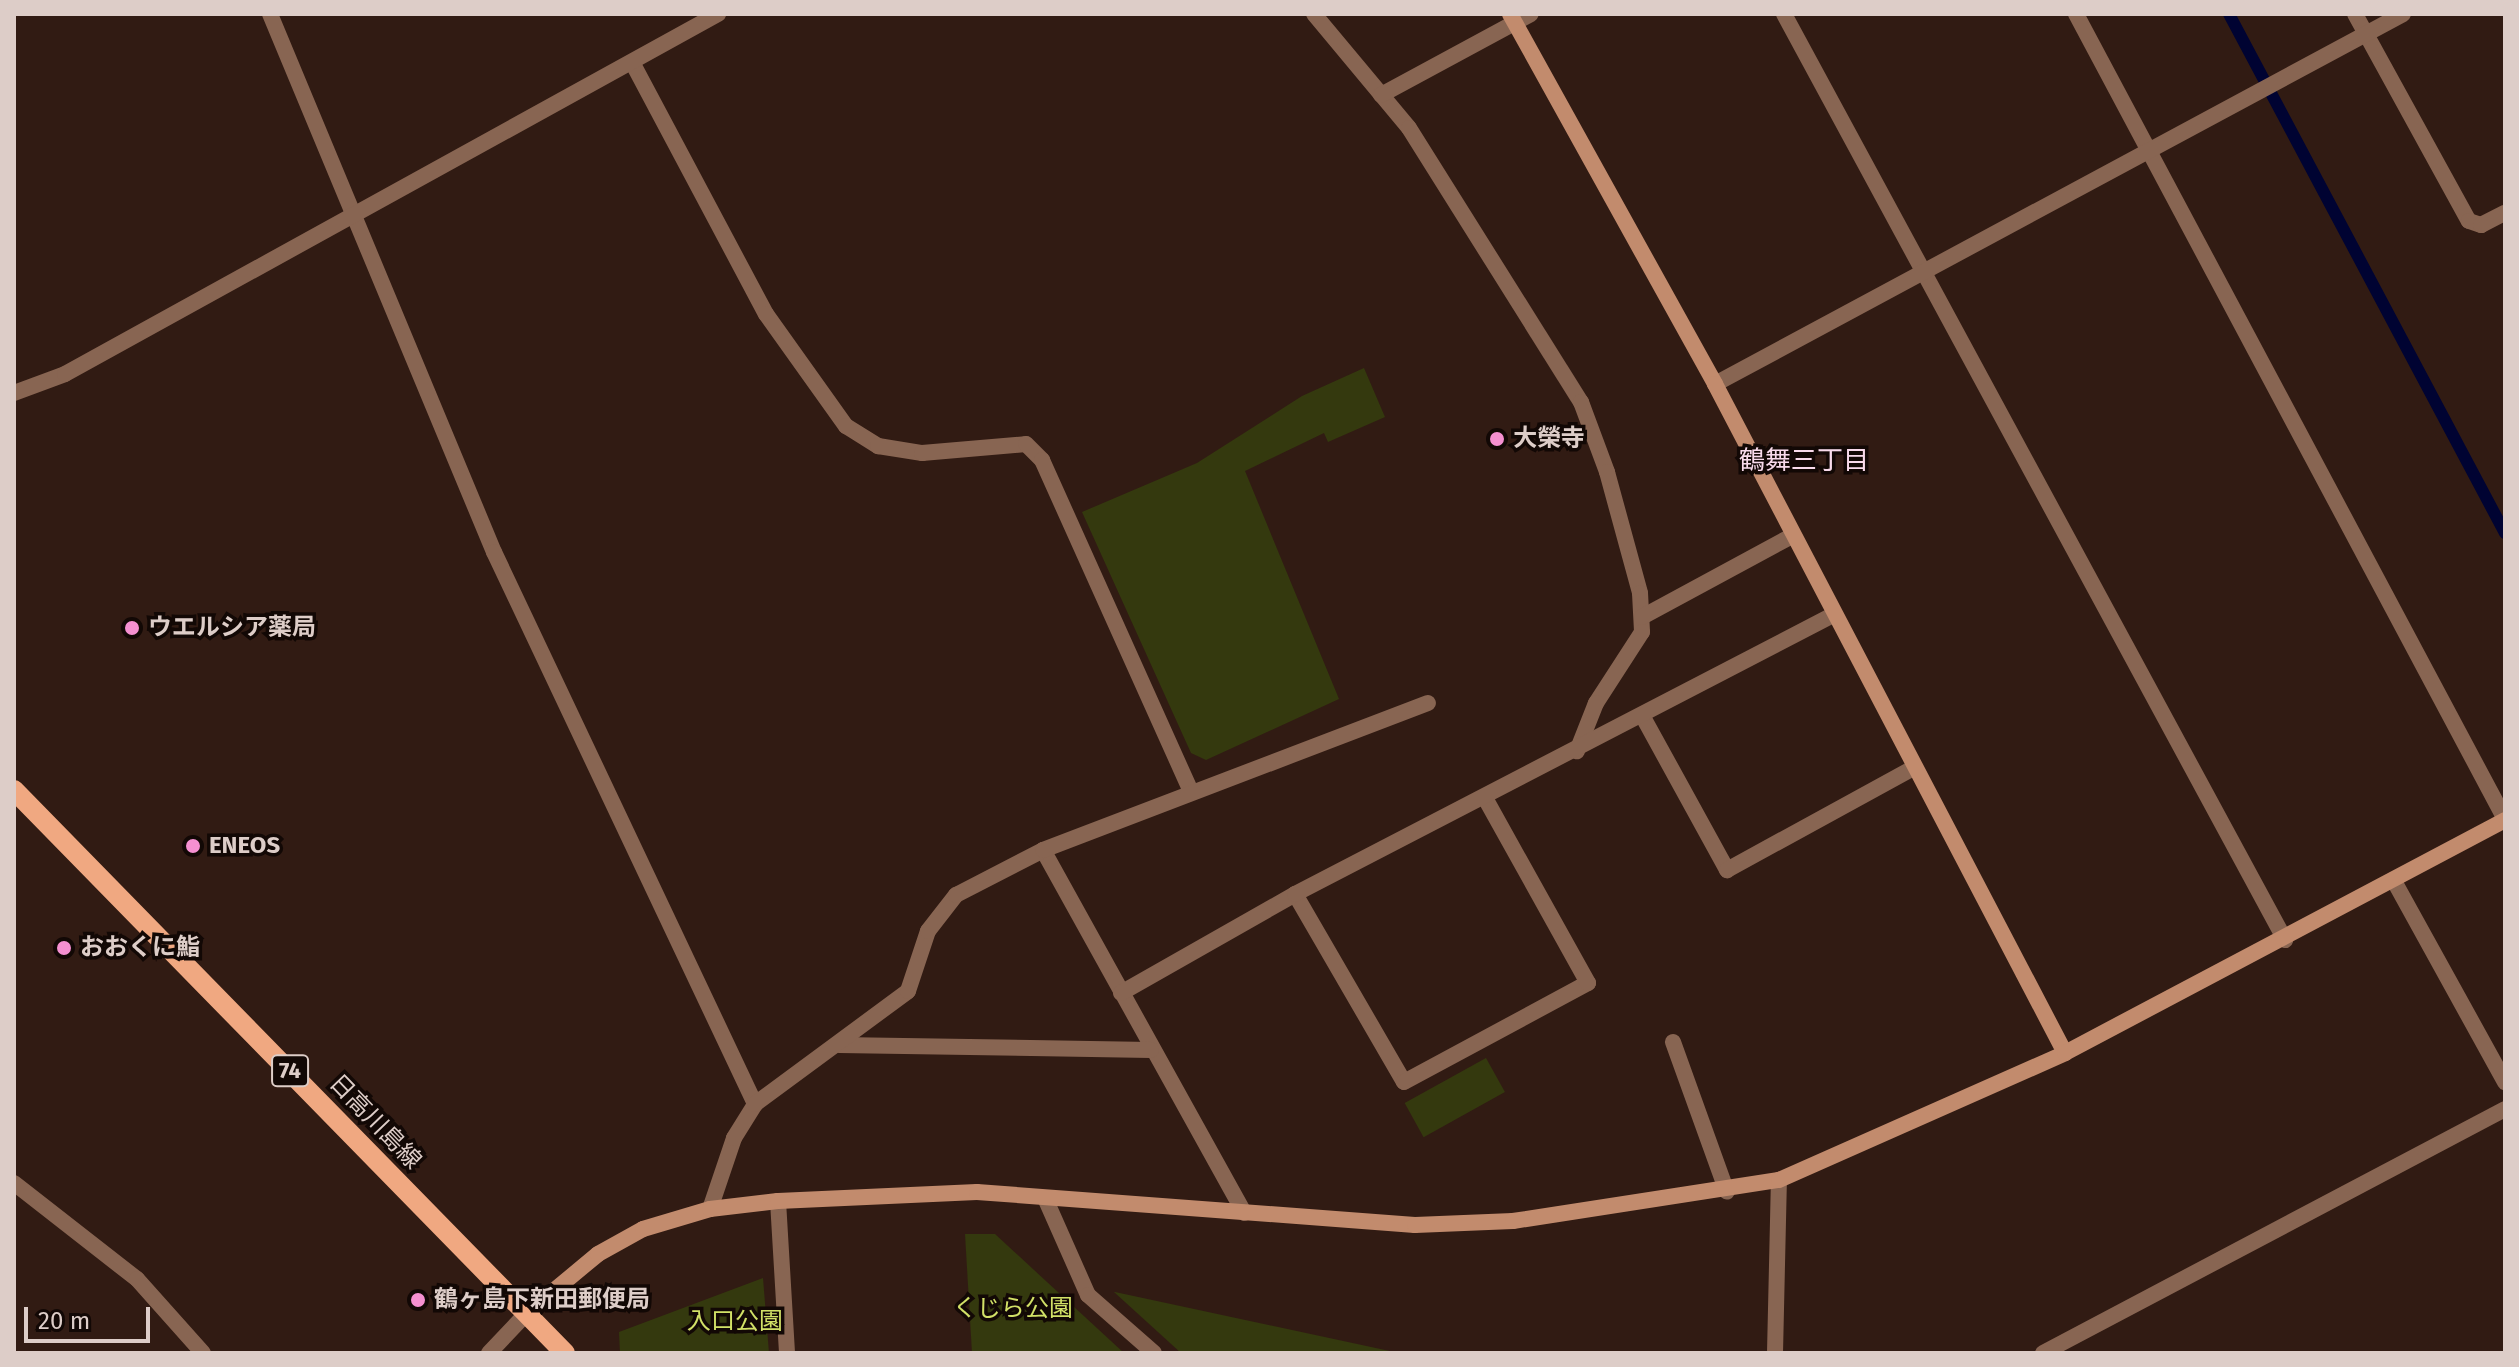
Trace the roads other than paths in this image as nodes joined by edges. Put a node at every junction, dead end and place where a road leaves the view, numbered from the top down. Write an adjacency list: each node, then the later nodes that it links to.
1 (270, 14): 15 (street)
2 (1314, 14): 12 (street)
3 (1531, 14): 9 (street)
4 (1784, 14): 16 (street)
5 (2076, 14): 13 (street)
6 (2355, 14): 10 (street)
7 (2403, 14): 10 (street)
8 (710, 16): 11 (street)
9 (1512, 18): 12 (street); 17 (street)
10 (2365, 34): 13 (street); 14 (street)
11 (633, 64): 15 (street); 27 (street)
12 (1381, 95): 21 (street)
13 (2152, 152): 16 (street); 29 (street)
14 (2505, 213)
15 (354, 215): 18 (street); 40 (street)
16 (1929, 270): 17 (street); 33 (street)
17 (1715, 384): 19 (street)
18 (14, 393)
19 (1790, 537): 20 (street); 21 (street)
20 (1831, 616): 23 (street); 25 (street)
21 (1642, 617): 24 (street)
22 (1428, 703): 27 (street)
23 (1643, 717): 24 (street); 25 (street)
24 (1577, 751): 28 (street)
25 (1915, 767): 38 (street)
26 (14, 790): 49 (main road, 日高川島線 / 74)
27 (1191, 791): 30 (street)
28 (1485, 798): 32 (street); 32 (street)
29 (2505, 820): 31 (street)
30 (1043, 850): 34 (street); 36 (street)
31 (2394, 881): 33 (street); 39 (street)
32 (1295, 894): 34 (street)
33 (2285, 940): 38 (street)
34 (1121, 993): 37 (street)
35 (1673, 1042): 44 (street)
36 (839, 1045): 37 (street); 40 (street)
37 (1151, 1050): 48 (street)
38 (2065, 1053): 42 (street)
39 (2505, 1082)
40 (755, 1104): 47 (street)
41 (2505, 1109): 56 (street)
42 (1779, 1180): 44 (street); 55 (street)
43 (14, 1183): 50 (street)
44 (1727, 1192): 48 (street)
45 (1045, 1198): 46 (street); 48 (street); 54 (street)
46 (778, 1201): 47 (street); 53 (street)
47 (710, 1209): 49 (street)
48 (1244, 1213)
49 (527, 1313): 51 (street); 52 (main road, 日高川島線 / 74)
50 (203, 1353)
51 (489, 1353)
52 (565, 1353)
53 (787, 1353)
54 (1154, 1353)
55 (1775, 1353)
56 (2043, 1353)

